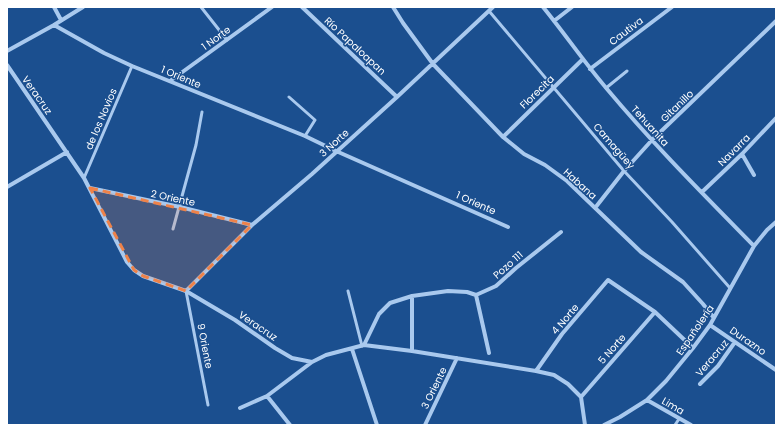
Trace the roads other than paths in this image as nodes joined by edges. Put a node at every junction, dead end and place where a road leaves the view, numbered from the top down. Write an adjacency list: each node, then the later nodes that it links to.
1 (54, 7): 12 (street)
2 (83, 7): 12 (street)
3 (201, 7): 16 (lane)
4 (272, 7): 16 (street, 1 Norte)
5 (302, 7): 28 (street, Río Papaloapan)
6 (393, 7): 19 (street, Habana)
7 (493, 7): 11 (street, 3 Norte)
8 (543, 7): 14 (street, Tehuanita)
9 (572, 7): 14 (street)
10 (672, 7): 22 (street, Cautiva)
11 (489, 11): 19 (street, 3 Norte); 25 (lane, Camagüey)
12 (61, 20): 15 (street)
13 (776, 20): 33 (street, Gitanillo)
14 (554, 21): 18 (street, Tehuanita)
15 (54, 25): 17 (street); 21 (street, 1 Oriente)
16 (227, 40): 24 (street, 1 Norte)
17 (7, 51)
18 (583, 59): 22 (street, Tehuanita); 25 (street, Florecita)
19 (433, 64): 28 (street, 3 Norte); 32 (street, Habana)
20 (7, 65): 35 (street, Veracruz)
21 (132, 66): 24 (street, 1 Oriente); 39 (lane, de los Novios)
22 (590, 69): 26 (street, Tehuanita)
23 (627, 70): 26 (lane)
24 (170, 81): 31 (street, 1 Oriente)
25 (553, 87): 32 (street, Florecita); 37 (lane, Camagüey)
26 (606, 88): 33 (street, Tehuanita)
27 (290, 96): 31 (lane)
28 (397, 97): 34 (street, 3 Norte)
29 (202, 112): 43 (lane)
30 (776, 118): 36 (street, Navarra)
31 (305, 136): 34 (street, 1 Oriente)
32 (503, 137): 44 (street, Habana)
33 (652, 140): 37 (street, Gitanillo); 42 (street, Tehuanita)
34 (336, 151): 46 (street, 3 Norte); 47 (street, 1 Oriente)
35 (67, 152): 39 (street, Veracruz); 40 (street)
36 (742, 154): 38 (street); 42 (street, Navarra)
37 (624, 171): 44 (street, Gitanillo); 51 (lane, Camagüey)
38 (754, 175)
39 (84, 178): 41 (street, Veracruz)
40 (7, 187)
41 (90, 188): 43 (street, 2 Oriente); 52 (street, Veracruz)
42 (702, 192): 50 (street, Tehuanita)
43 (180, 207): 46 (street, 2 Oriente); 48 (lane)
44 (595, 208): 57 (street, Habana)
45 (776, 223): 50 (street, Españolería)
46 (252, 224): 52 (street, 3 Norte)
47 (508, 226)
48 (174, 229)
49 (561, 232): 54 (street, Pozo 111)
50 (754, 246): 51 (street, Españolería)
51 (730, 288): 57 (street, Españolería)
52 (186, 291): 66 (street, Veracruz); 73 (lane, 9 Oriente)
53 (348, 291): 60 (lane)
54 (476, 295): 55 (street); 64 (street)
55 (412, 296): 60 (street); 63 (street)
56 (655, 312): 61 (street); 68 (street, 4 Norte); 71 (street, 5 Norte)
57 (714, 318): 58 (street, Españolería)
58 (710, 325): 59 (street, Durazno); 61 (street, Españolería)
59 (735, 342): 67 (street, Durazno); 69 (street, Veracruz)
60 (363, 345): 62 (street); 63 (street)
61 (693, 348): 72 (street, Españolería)
62 (352, 349): 66 (street); 77 (street)
63 (412, 351): 65 (street)
64 (489, 354)
65 (457, 358): 68 (street); 78 (street, 3 Oriente)
66 (312, 362): 70 (street)
67 (776, 370)
68 (536, 371): 71 (street)
69 (700, 384)
70 (267, 396): 74 (street); 76 (street)
71 (581, 397): 79 (street)
72 (647, 400): 75 (street, Lima); 80 (street, Españolería)
73 (208, 405)
74 (240, 408)
75 (679, 419): 81 (lane); 82 (street, Lima)
76 (290, 425)
77 (377, 425)
78 (425, 425)
79 (585, 425)
80 (604, 425)
81 (675, 425)
82 (691, 425)

